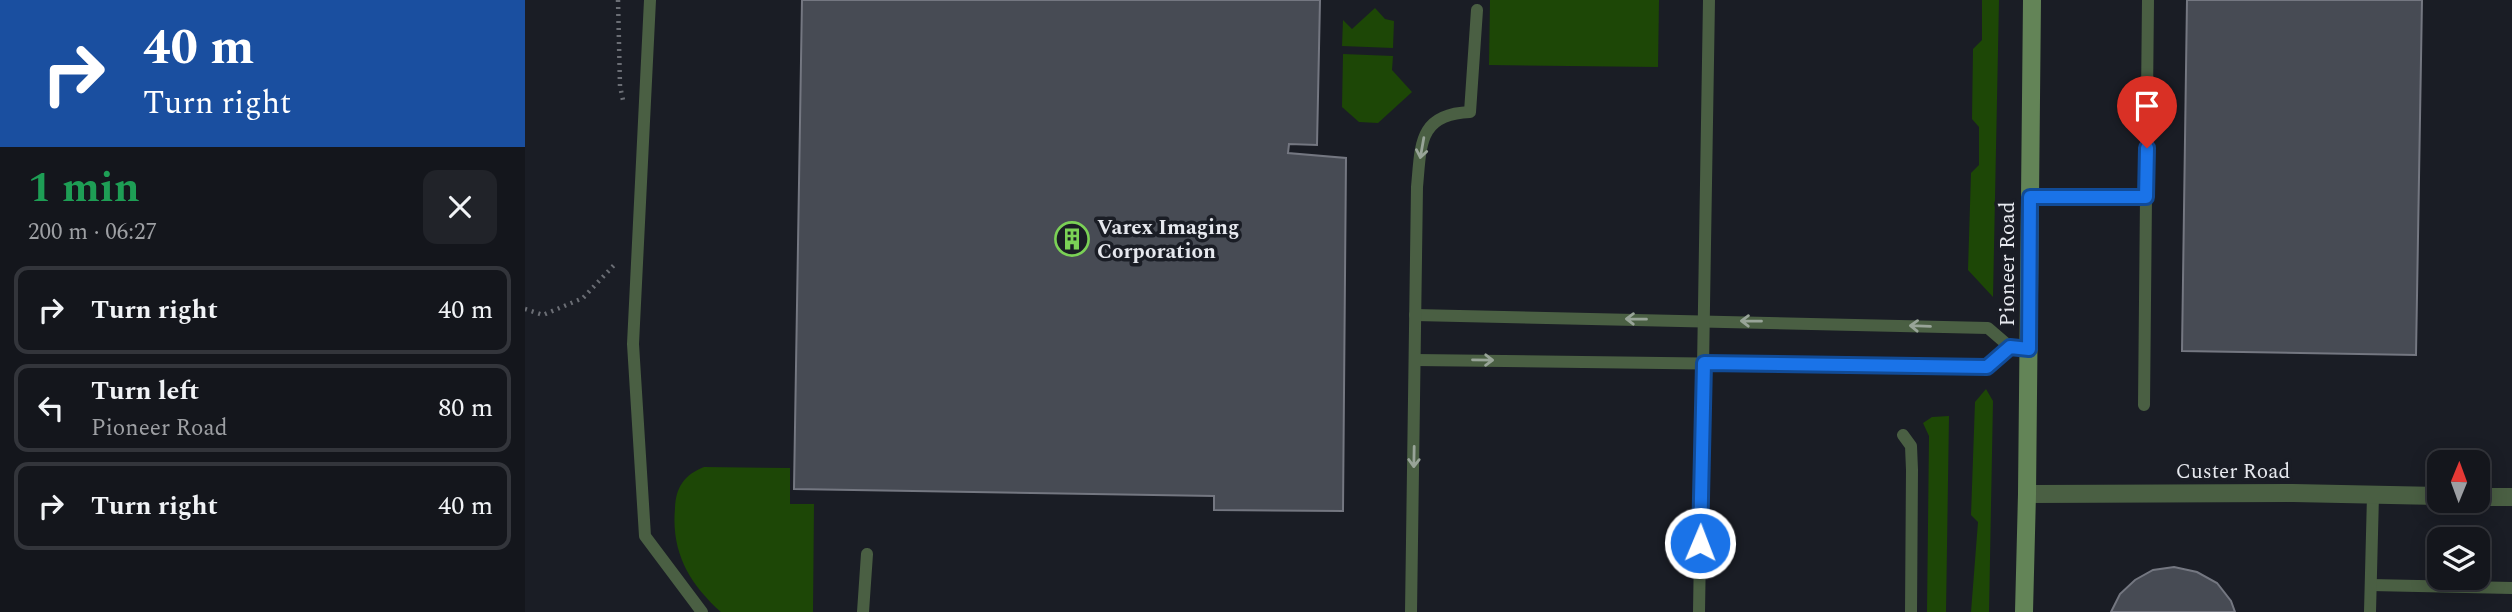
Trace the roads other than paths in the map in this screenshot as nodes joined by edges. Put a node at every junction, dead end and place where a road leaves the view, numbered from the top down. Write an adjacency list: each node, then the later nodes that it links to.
1 (650, 0): 24 (lane)
2 (1709, 0): 9 (lane)
3 (2032, 0): 6 (main road, Pioneer Road)
4 (2148, 0): 7 (lane)
5 (1477, 10): 8 (lane, one-way to 8)
6 (2030, 197): 7 (lane); 11 (main road, Pioneer Road)
7 (2146, 197): 14 (lane)
8 (1415, 315): 9 (lane, one-way to 8); 12 (lane)
9 (1704, 320): 10 (lane, one-way to 9); 13 (lane)
10 (2010, 347): 11 (lane); 13 (lane)
11 (2029, 349): 16 (main road, Pioneer Road)
12 (1415, 360): 13 (lane, one-way to 13); 26 (lane, one-way to 26)
13 (1704, 363): 27 (lane)
14 (2144, 405)
15 (1903, 435): 28 (lane)
16 (2028, 494): 17 (street, Custer Road); 29 (main road, Pioneer Road)
17 (2373, 495): 18 (street, Custer Road); 22 (lane)
18 (2427, 496)
19 (2490, 497): 20 (street)
20 (2512, 498)
21 (867, 554): 25 (lane)
22 (2371, 585): 23 (lane); 30 (lane)
23 (2512, 588)
24 (702, 612)
25 (863, 612)
26 (1411, 612)
27 (1699, 612)
28 (1912, 612)
29 (2024, 612)
30 (2370, 612)

